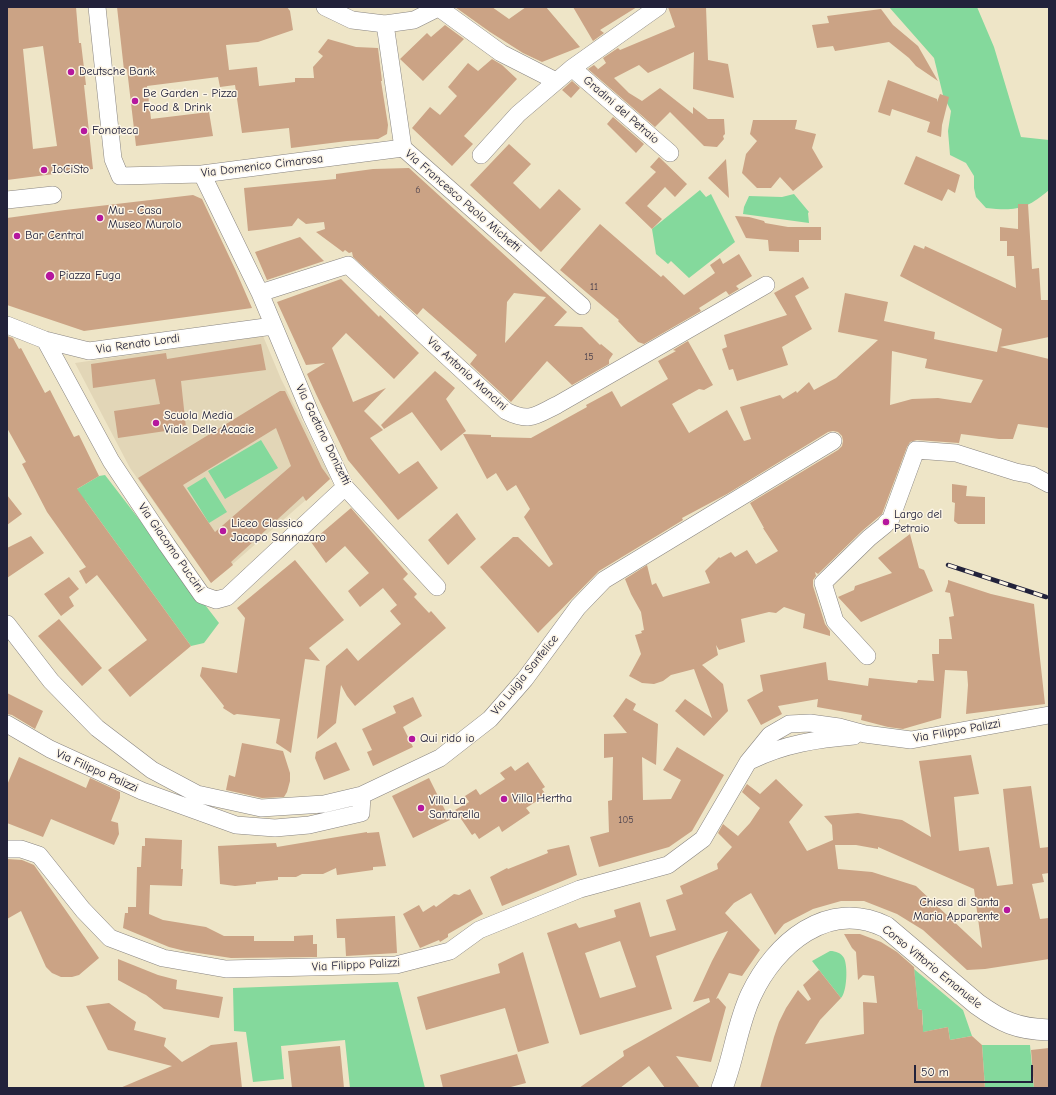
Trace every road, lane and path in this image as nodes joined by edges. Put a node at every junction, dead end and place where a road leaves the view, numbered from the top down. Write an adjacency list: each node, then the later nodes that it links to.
1 (97, 7): 11 (street, Via Domenico Cimarosa)
2 (324, 7): 5 (street)
3 (440, 7): 5 (street); 7 (street)
4 (658, 7): 6 (street)
5 (385, 24): 8 (street, Via Francesco Paolo Michetti)
6 (572, 68): 7 (street); 9 (street, Gradini del Petraio)
7 (556, 81): 10 (street)
8 (403, 148): 11 (street, Via Domenico Cimarosa); 16 (street, Via Francesco Paolo Michetti)
9 (670, 153)
10 (481, 155)
11 (202, 174): 15 (street)
12 (53, 197): 13 (street)
13 (7, 200)
14 (766, 285): 15 (street, Via Antonio Mancini)
15 (260, 293): 18 (street)
16 (582, 306)
17 (7, 324): 19 (street, Via Renato Lordi)
18 (274, 326): 19 (street, Via Renato Lordi); 22 (street, Via Gaetano Donizetti)
19 (45, 340): 22 (street, Via Giacomo Puccini)
20 (833, 441): 28 (street, Via Luigia Sanfelice)
21 (1049, 484): 25 (street)
22 (346, 486): 23 (street, Via Gaetano Donizetti)
23 (437, 587)
24 (7, 624): 28 (street, Via Luigia Sanfelice)
25 (868, 656)
26 (1049, 716): 29 (street, Via Filippo Palizzi)
27 (7, 724): 28 (street, Via Filippo Palizzi)
28 (362, 795)
29 (7, 849)
30 (1049, 1030): 31 (main road, Corso Vittorio Emanuele)
31 (722, 1088)

